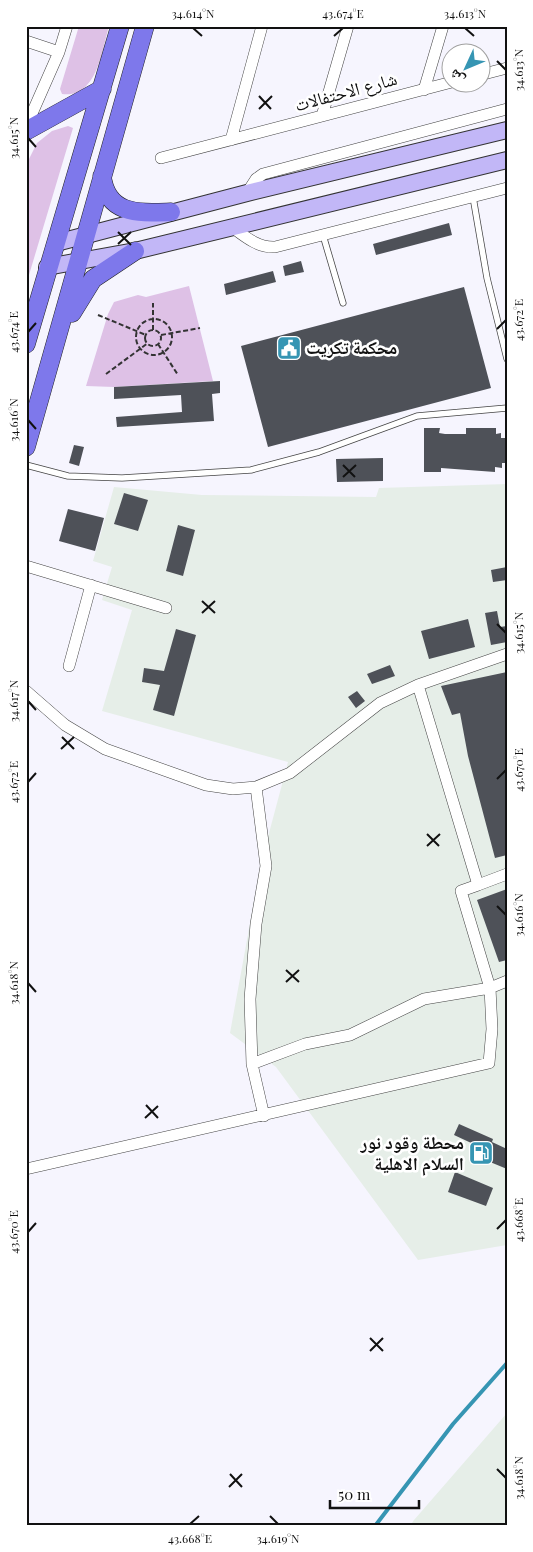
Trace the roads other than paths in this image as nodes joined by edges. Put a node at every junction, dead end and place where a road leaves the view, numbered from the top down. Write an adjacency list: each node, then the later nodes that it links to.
1 (67, 26): 8 (street)
2 (120, 26): 12 (main road)
3 (145, 26): 22 (main road)
4 (262, 26): 19 (street)
5 (348, 26): 15 (street)
6 (443, 26): 13 (street)
7 (26, 41): 8 (street)
8 (59, 52): 16 (street)
9 (507, 68): 10 (street)
10 (490, 72)
11 (440, 85): 13 (street, شارع الاحتفالات)
12 (102, 89): 18 (main road); 30 (main road)
13 (424, 90): 15 (street, شارع الاحتفالات)
14 (507, 109): 24 (street)
15 (322, 116): 19 (street, شارع الاحتفالات)
16 (26, 126)
17 (507, 130): 24 (main road)
18 (26, 131)
19 (231, 140): 20 (street, شارع الاحتفالات)
20 (161, 158)
21 (507, 160): 27 (main road)
22 (102, 175): 26 (main road); 29 (main road)
23 (507, 188): 25 (street)
24 (247, 193): 26 (main road)
25 (473, 197): 28 (street); 37 (lane)
26 (171, 212): 29 (main road)
27 (232, 227): 28 (street); 31 (main road)
28 (323, 235): 34 (lane)
29 (86, 236): 30 (main road); 32 (main road)
30 (56, 243): 33 (main road)
31 (135, 251): 32 (main road); 36 (main road)
32 (79, 261): 33 (main road); 36 (main road)
33 (47, 267): 35 (main road)
34 (343, 303)
35 (26, 344)
36 (56, 345): 39 (main road)
37 (507, 359)
38 (507, 408): 40 (lane)
39 (26, 447)
40 (26, 465)
41 (26, 566): 42 (street)
42 (91, 586): 43 (street); 45 (street)
43 (166, 608)
44 (507, 654): 47 (street)
45 (69, 666)
46 (26, 684): 48 (street)
47 (418, 685): 49 (street); 51 (street)
48 (30, 693): 49 (street)
49 (256, 787): 54 (street)
50 (507, 874): 51 (street)
51 (478, 884): 53 (street)
52 (507, 981): 53 (street)
53 (490, 988): 54 (street); 55 (street)
54 (252, 1064): 55 (street)
55 (264, 1116): 56 (street)
56 (26, 1169)

